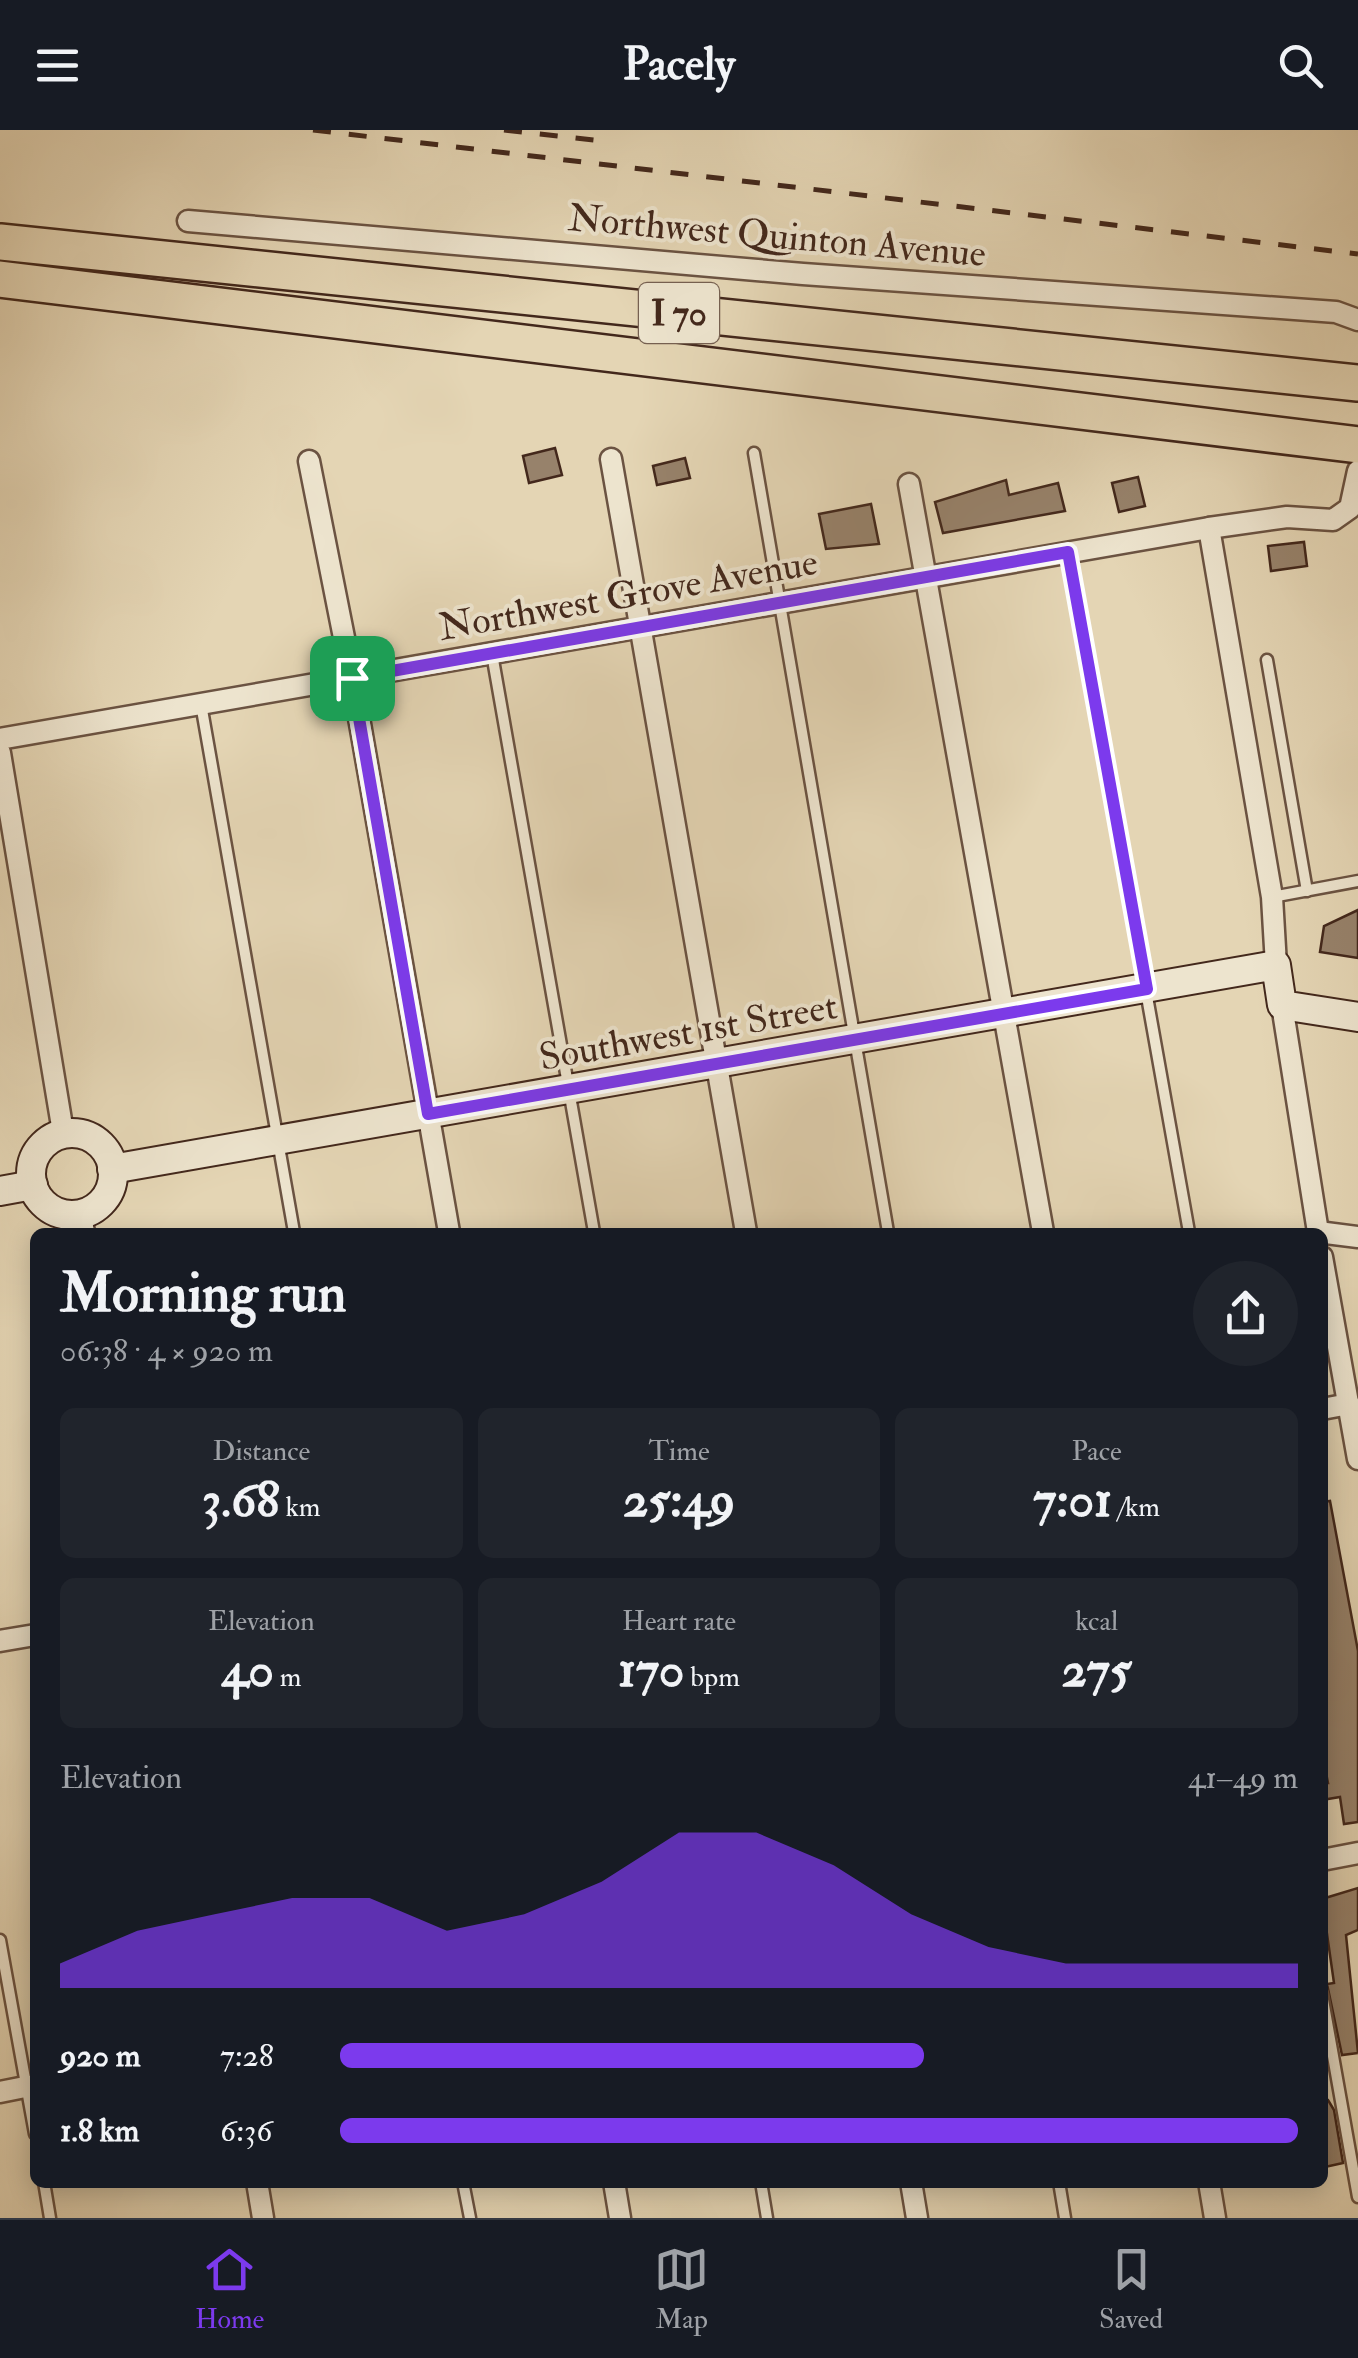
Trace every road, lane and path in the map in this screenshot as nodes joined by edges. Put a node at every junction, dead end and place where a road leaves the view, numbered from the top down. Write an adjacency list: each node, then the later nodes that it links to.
1 (188, 221): 4 (street, Northwest Quinton Avenue)
2 (0, 242): 5 (highway, I 70)
3 (0, 279): 6 (highway, I 70)
4 (1358, 320)
5 (1358, 383)
6 (1358, 445)
7 (754, 453): 16 (lane)
8 (611, 459): 17 (street)
9 (309, 461): 20 (street)
10 (1358, 471): 12 (street)
11 (909, 484): 15 (street)
12 (1352, 514): 13 (street)
13 (1209, 528): 14 (street, Northwest Grove Avenue); 26 (street)
14 (1068, 552): 15 (street, Northwest Grove Avenue); 28 (lane)
15 (926, 578): 16 (street, Northwest Grove Avenue); 30 (street)
16 (779, 604): 17 (street, Northwest Grove Avenue); 32 (lane)
17 (640, 628): 18 (street, Northwest Grove Avenue); 33 (street)
18 (492, 654): 20 (street, Northwest Grove Avenue); 34 (lane)
19 (1267, 660): 25 (lane)
20 (352, 678): 21 (street, Northwest Grove Avenue); 35 (street)
21 (201, 704): 22 (street, Northwest Grove Avenue); 37 (lane)
22 (0, 739)
23 (0, 753): 36 (street)
24 (1358, 882): 25 (lane)
25 (1307, 891): 26 (lane)
26 (1272, 897): 27 (street)
27 (1276, 965): 28 (street, Southwest 1st Street); 29 (street)
28 (1147, 989): 30 (street, Southwest 1st Street); 48 (lane)
29 (1282, 1005): 31 (street); 49 (street)
30 (1004, 1014): 32 (street, Southwest 1st Street); 47 (street)
31 (1358, 1017)
32 (854, 1040): 33 (street, Southwest 1st Street); 46 (lane)
33 (715, 1064): 34 (street, Southwest 1st Street); 45 (street)
34 (569, 1090): 35 (street, Southwest 1st Street); 44 (lane)
35 (428, 1114): 37 (street, Southwest 1st Street); 43 (street)
36 (63, 1132): 38 (street); 39 (street)
37 (277, 1140): 38 (street, Southwest 1st Street); 42 (lane)
38 (112, 1170): 41 (street)
39 (33, 1185): 40 (street); 41 (street)
40 (0, 1191)
41 (82, 1224)
42 (293, 1228)
43 (447, 1228)
44 (593, 1228)
45 (745, 1228)
46 (887, 1228)
47 (1042, 1228)
48 (1188, 1228)
49 (1317, 1228)
50 (1328, 1233): 51 (street)
51 (1358, 1237)
52 (1328, 1290): 53 (street)
53 (1349, 1404): 54 (street); 55 (street)
54 (1328, 1408)
55 (1358, 1456)
56 (30, 1637): 57 (street)
57 (0, 1641)
58 (1358, 1853): 59 (street)
59 (1328, 1859)
60 (0, 1940): 62 (lane)
61 (1328, 2028): 73 (lane)
62 (30, 2081)
63 (30, 2086): 64 (street)
64 (0, 2092)
65 (45, 2188): 74 (lane)
66 (258, 2188): 75 (street)
67 (465, 2188): 76 (lane)
68 (615, 2188): 77 (street)
69 (762, 2188): 78 (lane)
70 (912, 2188): 79 (street)
71 (1060, 2188): 80 (lane)
72 (1210, 2188): 81 (street)
73 (1358, 2197)
74 (50, 2218)
75 (263, 2218)
76 (470, 2218)
77 (620, 2218)
78 (767, 2218)
79 (917, 2218)
80 (1065, 2218)
81 (1216, 2218)

